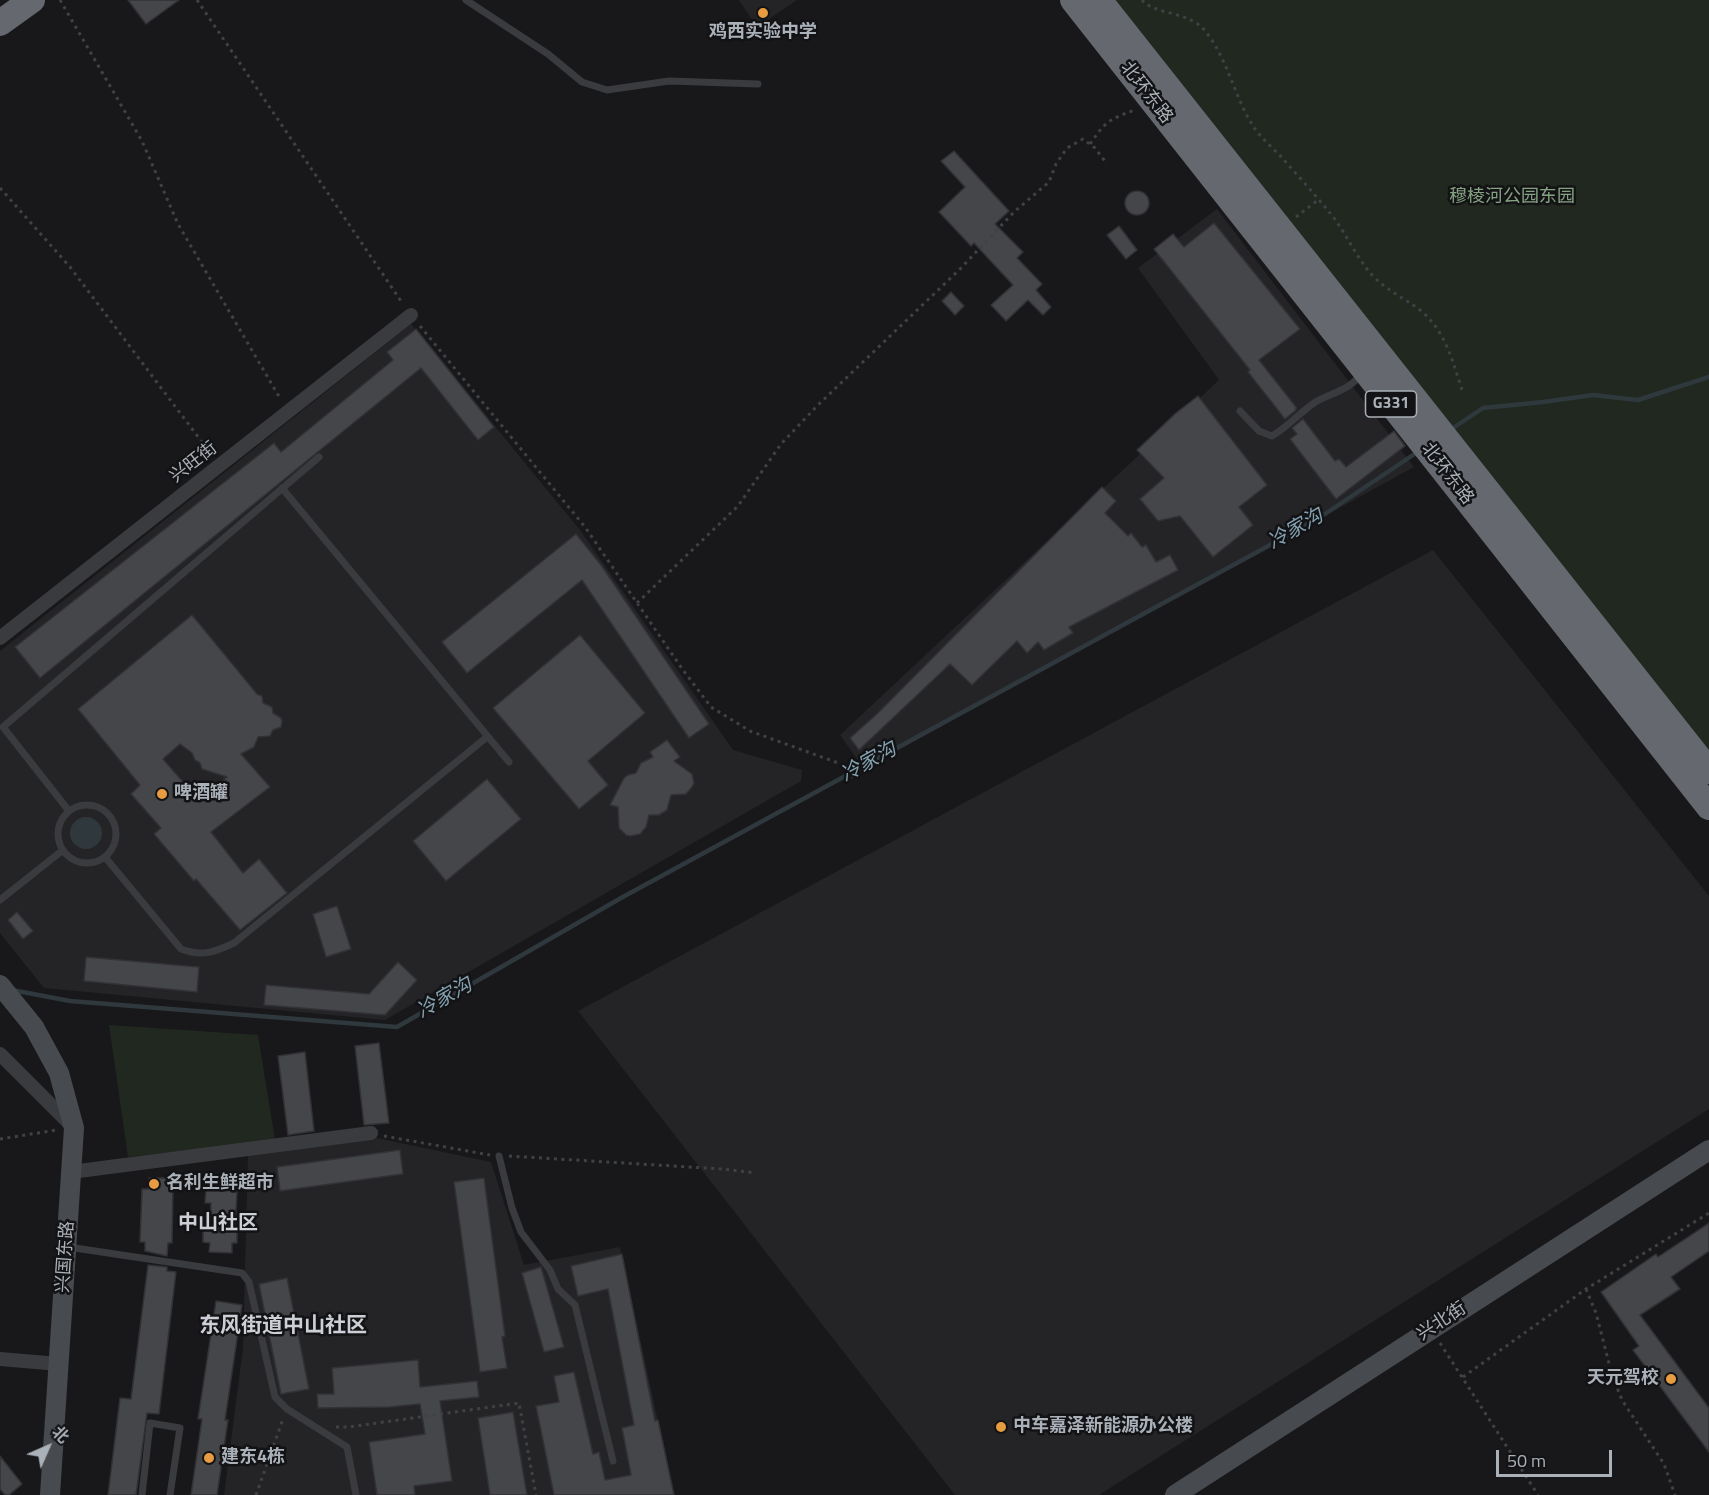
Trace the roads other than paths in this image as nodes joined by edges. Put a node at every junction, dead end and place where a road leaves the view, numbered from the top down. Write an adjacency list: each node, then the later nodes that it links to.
1 (32, 0): 5 (highway)
2 (466, 0): 6 (lane)
3 (1073, 0): 8 (highway, 北环东路 / G331)
4 (1099, 0): 15 (highway, 北环东路 / G331)
5 (0, 24)
6 (758, 84)
7 (411, 315): 12 (street, 兴旺街)
8 (1364, 369): 9 (lane); 16 (highway, 北环东路 / G331)
9 (1240, 411)
10 (319, 457): 11 (lane)
11 (282, 488): 13 (lane); 17 (lane)
12 (0, 638)
13 (487, 737): 14 (lane); 19 (lane)
14 (509, 762)
15 (1709, 771)
16 (1709, 807)
17 (69, 811): 18 (lane); 19 (lane)
18 (63, 850): 19 (lane); 20 (lane)
19 (105, 857)
20 (0, 900)
21 (0, 985): 23 (street, 兴国东路)
22 (0, 1054): 23 (street)
23 (74, 1128): 27 (street, 兴国东路)
24 (371, 1133): 27 (street)
25 (1709, 1150): 36 (street, 兴北街)
26 (499, 1156): 31 (lane)
27 (71, 1172): 28 (street, 兴国东路)
28 (66, 1246): 30 (street, 兴国东路); 35 (lane)
29 (0, 1359): 30 (street)
30 (59, 1364): 32 (street, 兴国东路)
31 (613, 1461)
32 (50, 1495)
33 (142, 1495): 34 (lane)
34 (170, 1495)
35 (356, 1495)
36 (1175, 1495)

